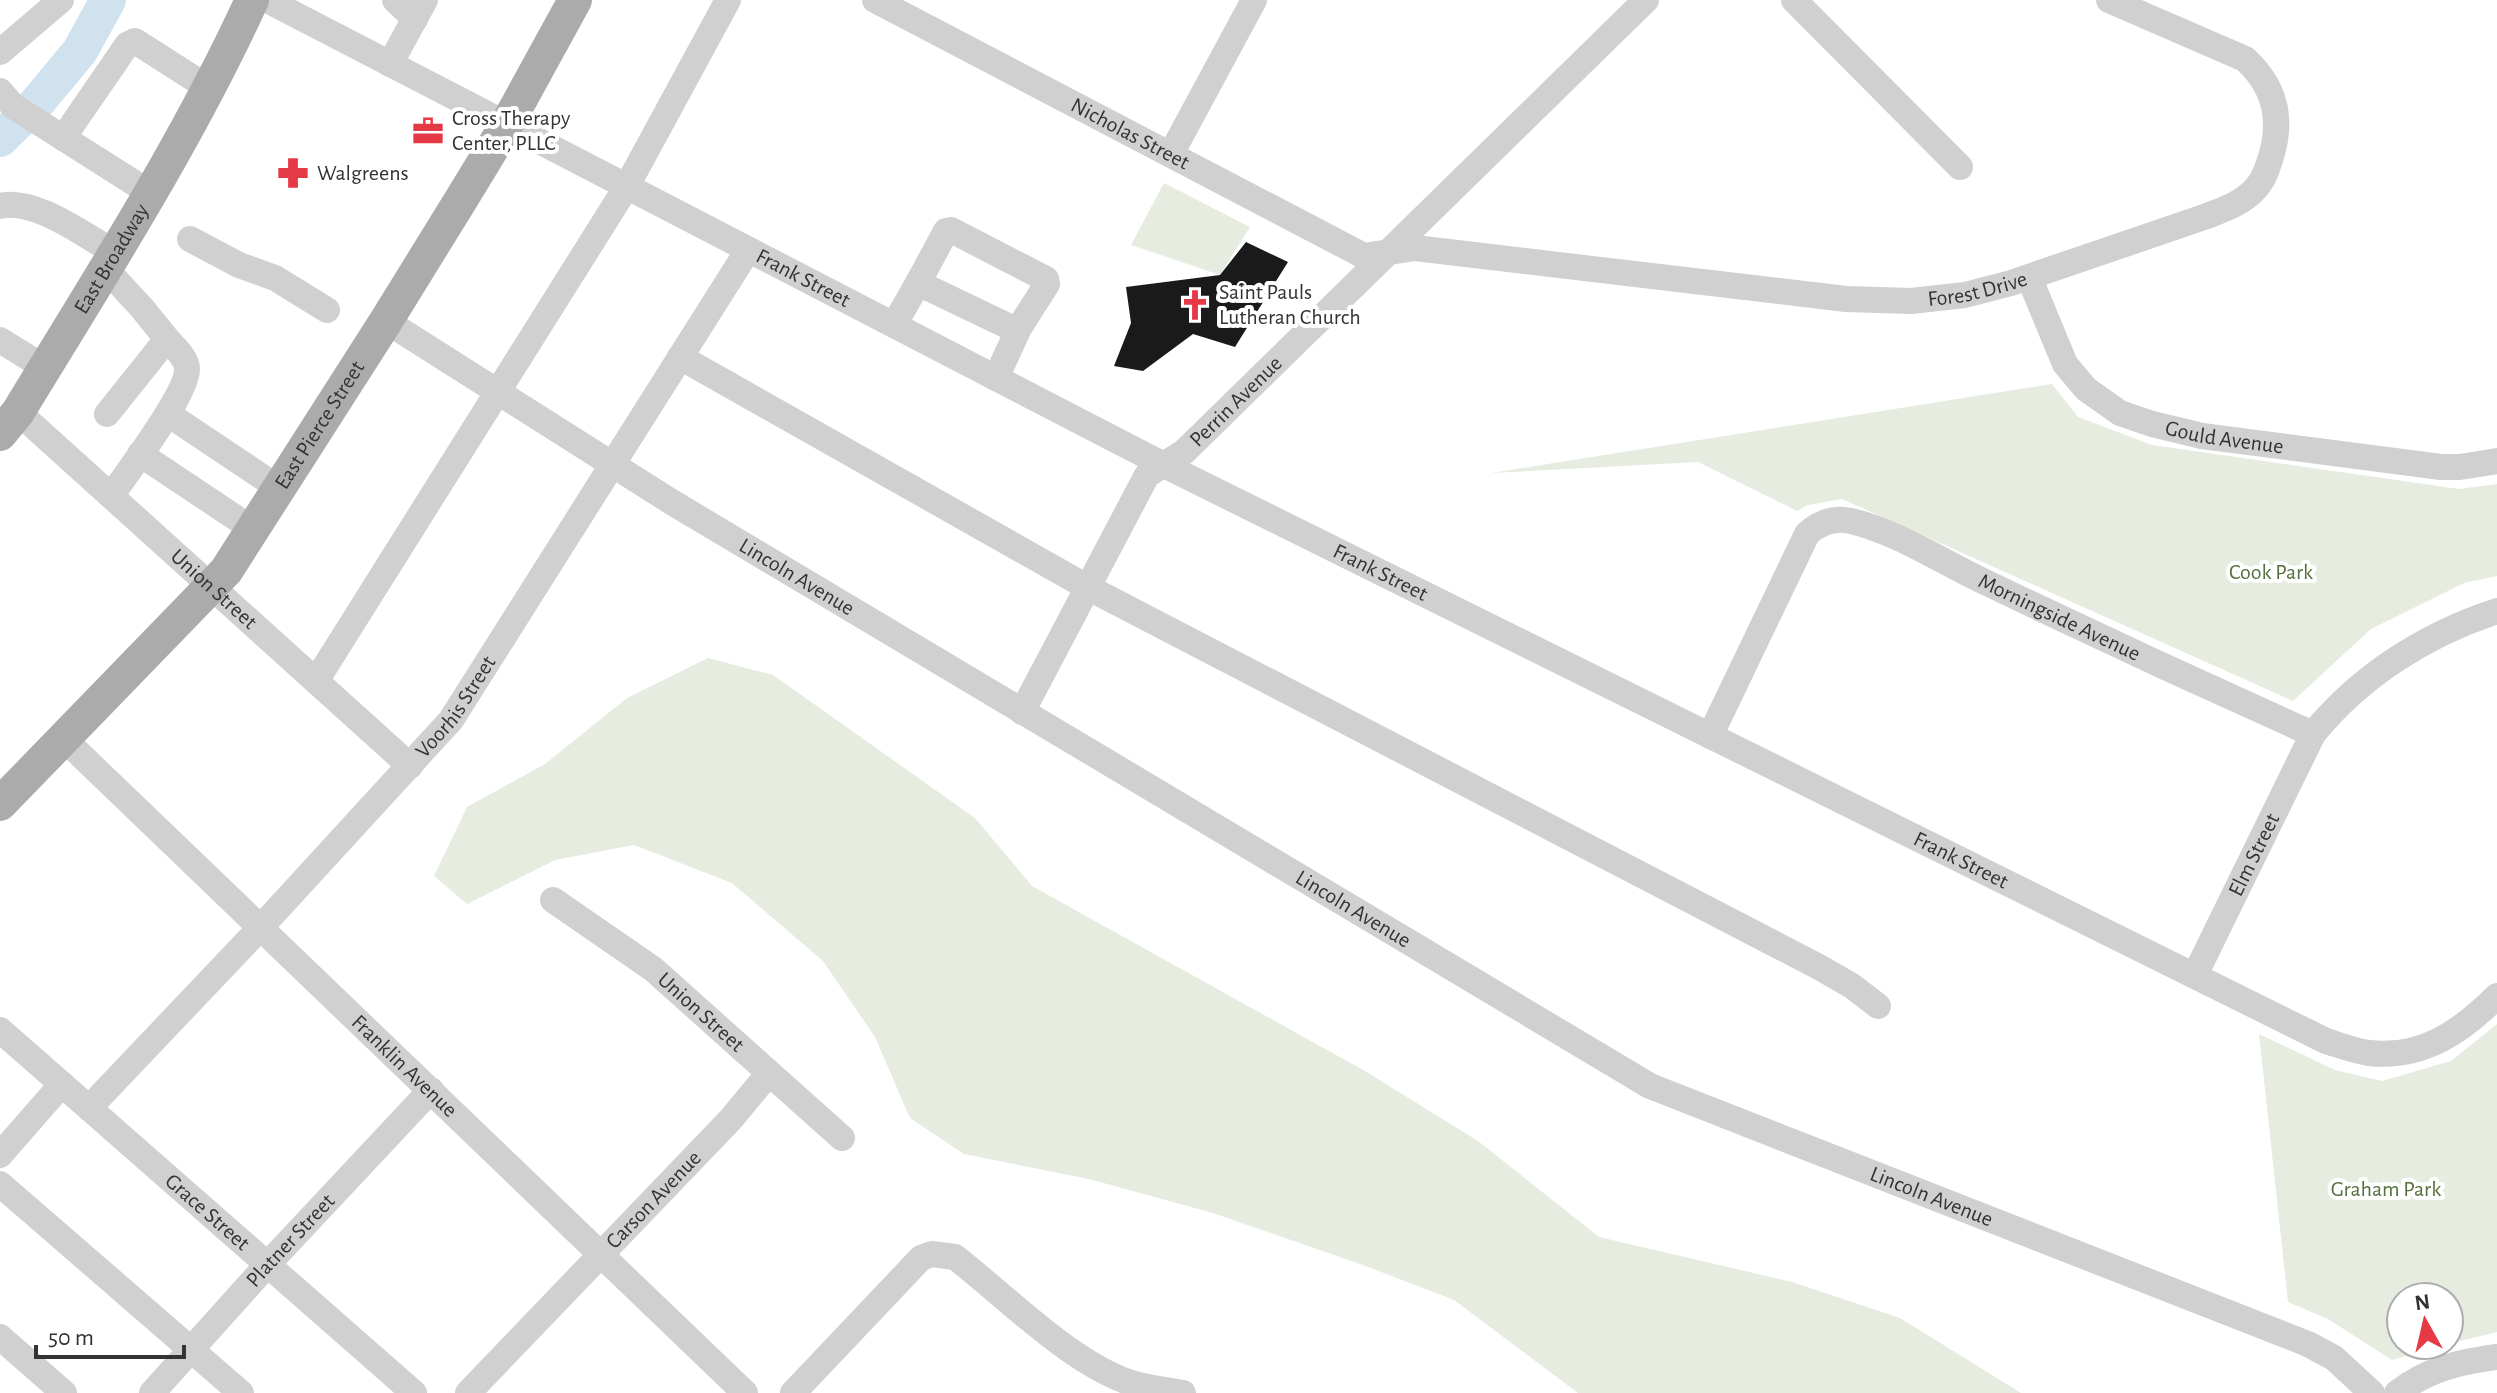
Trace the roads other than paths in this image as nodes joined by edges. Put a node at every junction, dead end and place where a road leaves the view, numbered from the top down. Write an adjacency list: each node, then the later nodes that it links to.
1 (61, 0): 12 (street)
2 (395, 0): 11 (street)
3 (575, 0): 16 (main road, East Pierce Street)
4 (728, 0): 20 (street)
5 (875, 0): 18 (street, Nicholas Street)
6 (1254, 0): 18 (street)
7 (1646, 0): 25 (street, Perrin Avenue)
8 (1794, 0): 19 (street)
9 (2109, 0): 27 (street, Forest Drive)
10 (266, 1): 13 (street, Frank Street); 14 (main road, East Broadway)
11 (420, 9): 13 (street)
12 (0, 52)
13 (390, 64): 16 (street, Frank Street)
14 (213, 84): 17 (street); 21 (main road, East Broadway)
15 (11, 104): 17 (street)
16 (507, 124): 20 (street, Frank Street); 30 (main road, East Pierce Street)
17 (63, 138): 21 (street)
18 (1171, 154): 25 (street, Nicholas Street)
19 (1960, 167)
20 (627, 186): 24 (street, Frank Street); 38 (street)
21 (150, 193): 26 (main road, East Broadway)
22 (0, 206): 26 (street)
23 (190, 239): 29 (street)
24 (748, 250): 31 (street, Frank Street); 35 (street, Voorhis Street)
25 (1389, 252): 27 (street, Forest Drive); 45 (street, Perrin Avenue)
26 (110, 260): 33 (street); 36 (main road, East Broadway)
27 (2029, 277): 43 (street, Gould Avenue)
28 (918, 283): 31 (street); 32 (street); 32 (street)
29 (324, 315)
30 (386, 321): 38 (street, Lincoln Avenue); 46 (main road, East Pierce Street)
31 (894, 325): 37 (street, Frank Street)
32 (1019, 328): 37 (street)
33 (167, 339): 39 (street); 40 (street)
34 (0, 340): 36 (street)
35 (680, 357): 44 (street, Voorhis Street); 50 (street)
36 (45, 368): 41 (main road, East Broadway)
37 (996, 378): 45 (street, Frank Street)
38 (498, 391): 44 (street, Lincoln Avenue); 52 (street)
39 (107, 414)
40 (168, 414): 42 (street); 46 (street)
41 (9, 423): 47 (street, Union Street)
42 (140, 454): 47 (street); 48 (street)
43 (2497, 461)
44 (612, 464): 53 (street, Lincoln Avenue); 57 (street, Voorhis Street)
45 (1164, 465): 50 (street, Perrin Avenue); 55 (street, Frank Street)
46 (280, 489): 48 (main road, East Pierce Street)
47 (111, 496): 49 (street, Union Street)
48 (254, 530): 49 (main road, East Pierce Street)
49 (211, 587): 52 (street, Union Street); 56 (main road, East Pierce Street)
50 (1087, 587): 53 (street, Perrin Avenue); 63 (street)
51 (2497, 611): 54 (street)
52 (316, 681): 57 (street, Union Street)
53 (1022, 712): 85 (street, Lincoln Avenue)
54 (2313, 734): 55 (street, Morningside Avenue); 61 (street, Elm Street)
55 (1710, 736): 61 (street, Frank Street)
56 (64, 739): 58 (main road, East Pierce Street); 60 (street, Franklin Avenue)
57 (410, 766): 60 (street, Voorhis Street)
58 (0, 804)
59 (553, 900): 65 (street, Union Street)
60 (261, 927): 67 (street, Franklin Avenue); 68 (street, Voorhis Street)
61 (2195, 975): 62 (street, Frank Street)
62 (2497, 996)
63 (1878, 1006)
64 (0, 1030): 66 (street, Grace Street)
65 (769, 1073): 69 (street); 72 (street, Carson Avenue)
66 (62, 1084): 68 (street, Grace Street); 70 (street)
67 (431, 1090): 72 (street, Franklin Avenue); 73 (street, Platner Street)
68 (89, 1108): 73 (street, Grace Street)
69 (842, 1138)
70 (0, 1155)
71 (0, 1184): 75 (street)
72 (601, 1254): 81 (street, Carson Avenue); 82 (street, Franklin Avenue)
73 (267, 1265): 75 (street, Platner Street); 80 (street, Grace Street)
74 (0, 1337): 77 (street)
75 (191, 1350): 78 (street, Platner Street); 79 (street)
76 (2497, 1357): 86 (street)
77 (64, 1393)
78 (152, 1393)
79 (241, 1393)
80 (414, 1393)
81 (468, 1393)
82 (745, 1393)
83 (793, 1393): 84 (street)
84 (1183, 1393)
85 (2372, 1393)
86 (2397, 1393)

